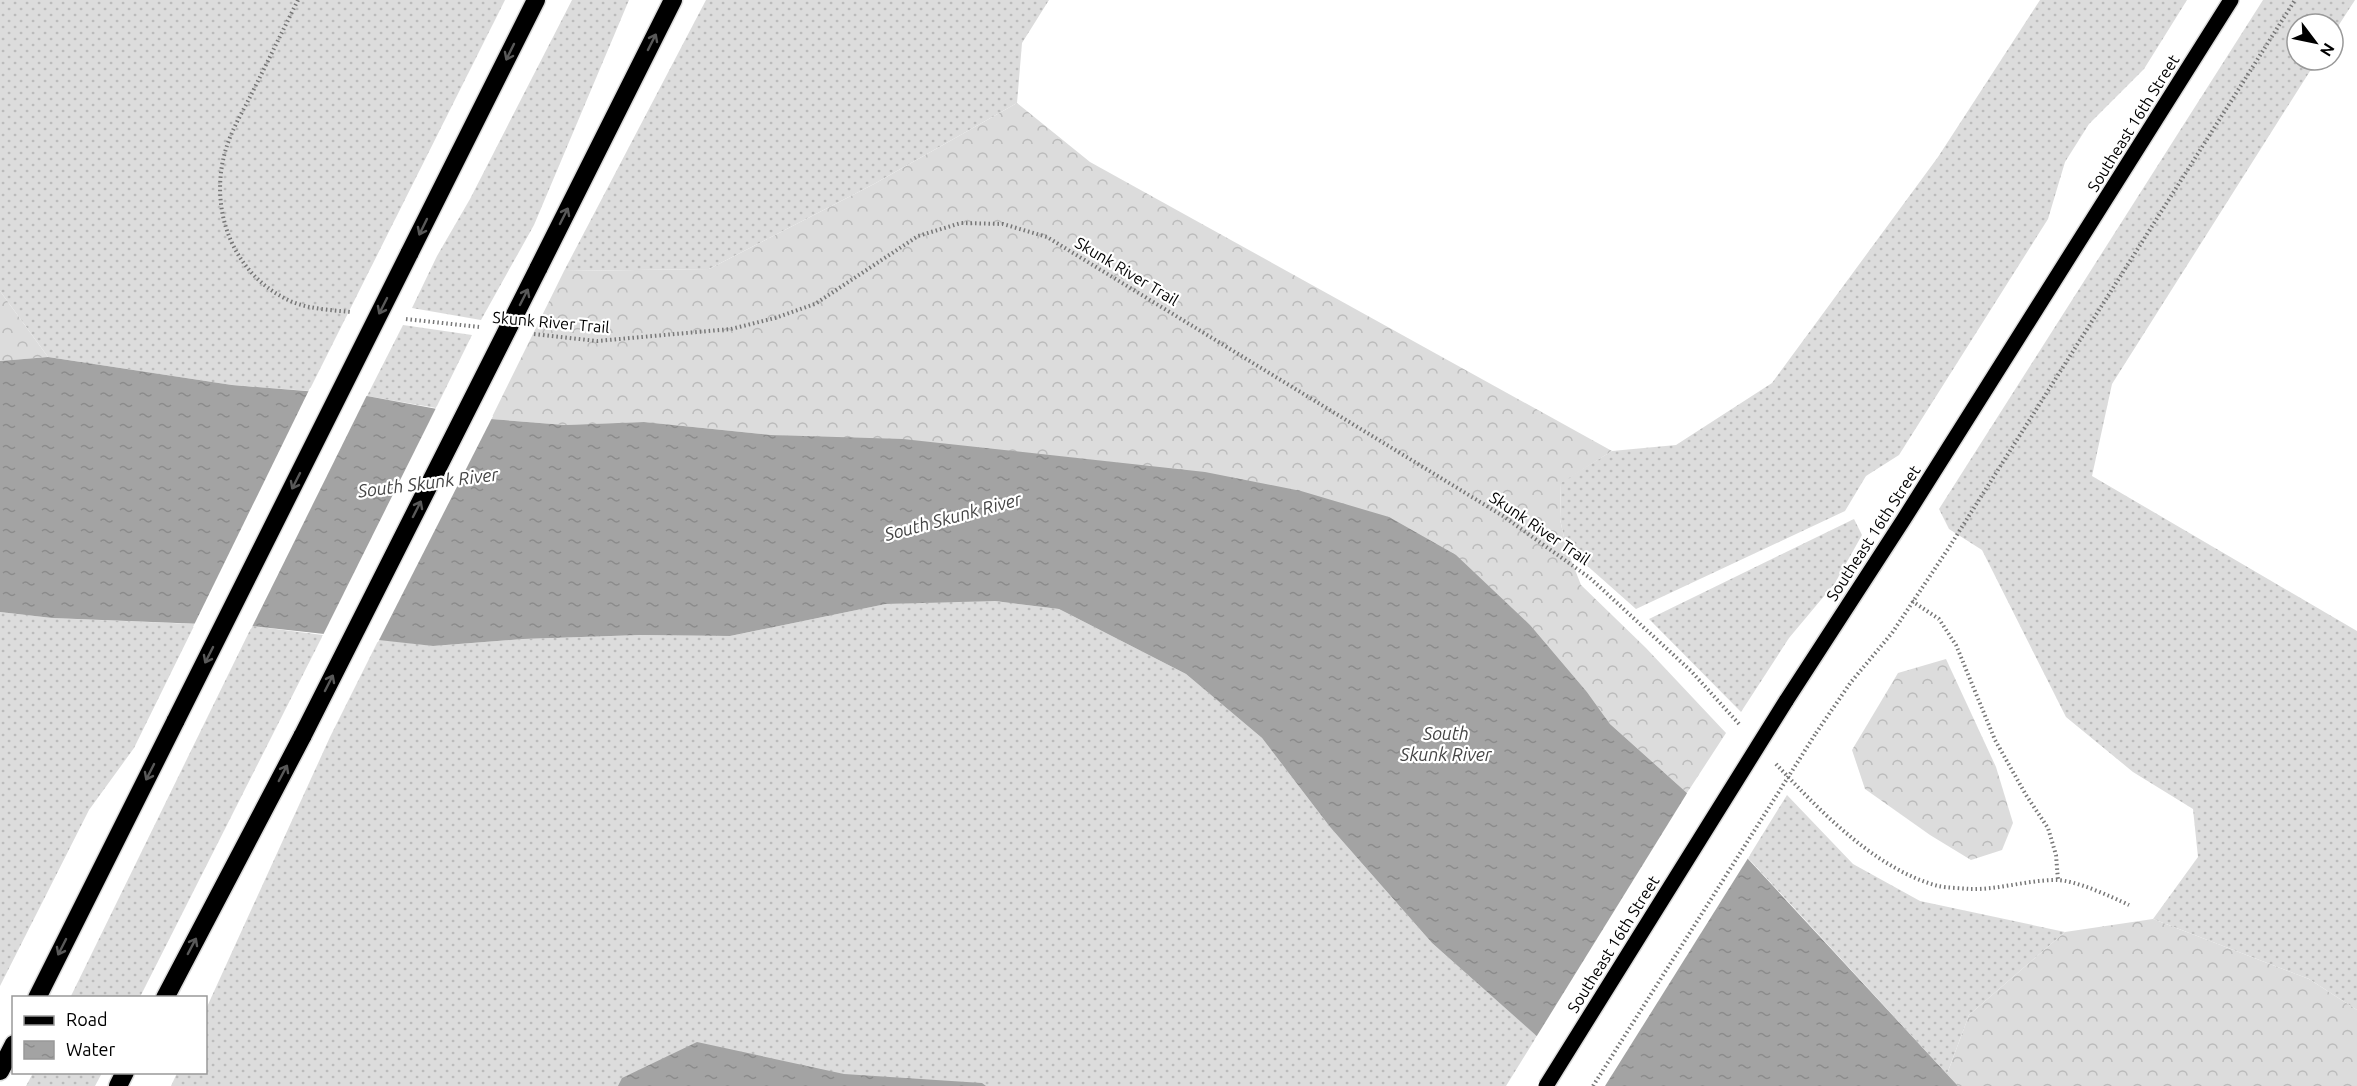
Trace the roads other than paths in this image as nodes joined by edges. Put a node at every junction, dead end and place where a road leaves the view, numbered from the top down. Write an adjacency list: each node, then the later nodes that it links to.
1 (536, 0): 4 (highway, one-way to 4, bridge)
2 (673, 0): 5 (highway, one-way to 2, bridge)
3 (2231, 0): 8 (main road, Southeast 16th Street, bridge)
4 (38, 996)
5 (166, 996)
6 (12, 1048): 7 (highway)
7 (0, 1071)
8 (1546, 1086)

